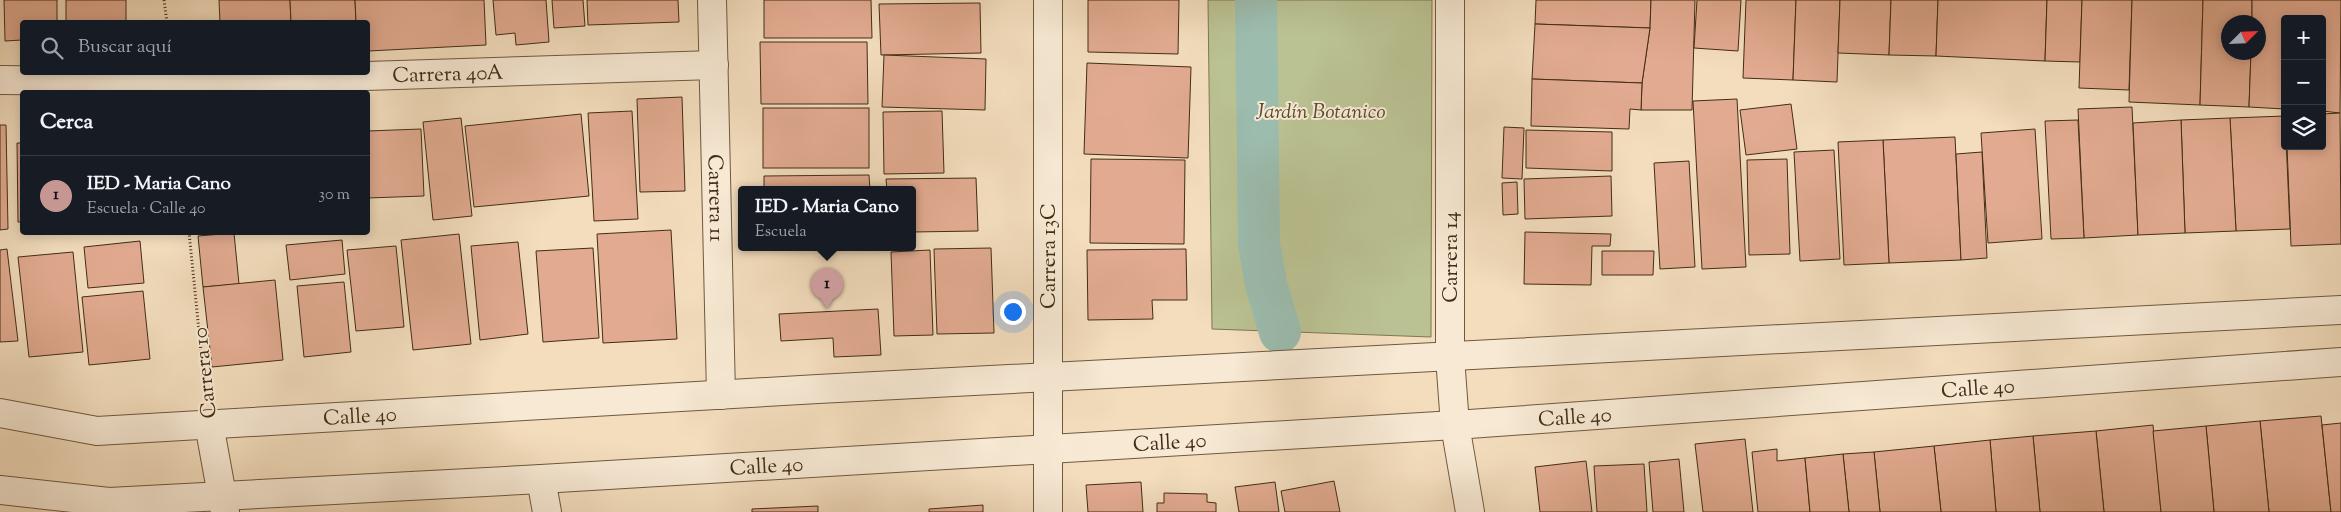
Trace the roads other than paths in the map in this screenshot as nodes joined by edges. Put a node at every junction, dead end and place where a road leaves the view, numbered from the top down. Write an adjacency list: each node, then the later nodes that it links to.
1 (712, 0): 4 (street, Carrera 11)
2 (1048, 0): 9 (street, Carrera 13C)
3 (1450, 0): 7 (street, Carrera 14)
4 (714, 65): 5 (street, Carrera 40A); 10 (street, Carrera 11)
5 (0, 80)
6 (2341, 310): 7 (street, Calle 40)
7 (1450, 357): 9 (street, Calle 40); 13 (street, Carrera 14)
8 (2341, 362): 13 (street, Calle 40)
9 (1048, 377): 10 (street, Calle 40); 14 (street, Carrera 13C)
10 (721, 395): 12 (street, Calle 40)
11 (0, 413): 12 (street, Calle 40)
12 (209, 424): 17 (street, Carrera 10)
13 (1455, 425): 14 (street, Calle 40); 20 (street, Carrera 14)
14 (1048, 450): 15 (street, Calle 40); 19 (street, Carrera 13C)
15 (542, 479): 17 (street, Calle 40); 18 (street)
16 (0, 490): 17 (street, Calle 40)
17 (223, 504)
18 (546, 512)
19 (1048, 512)
20 (1470, 512)

